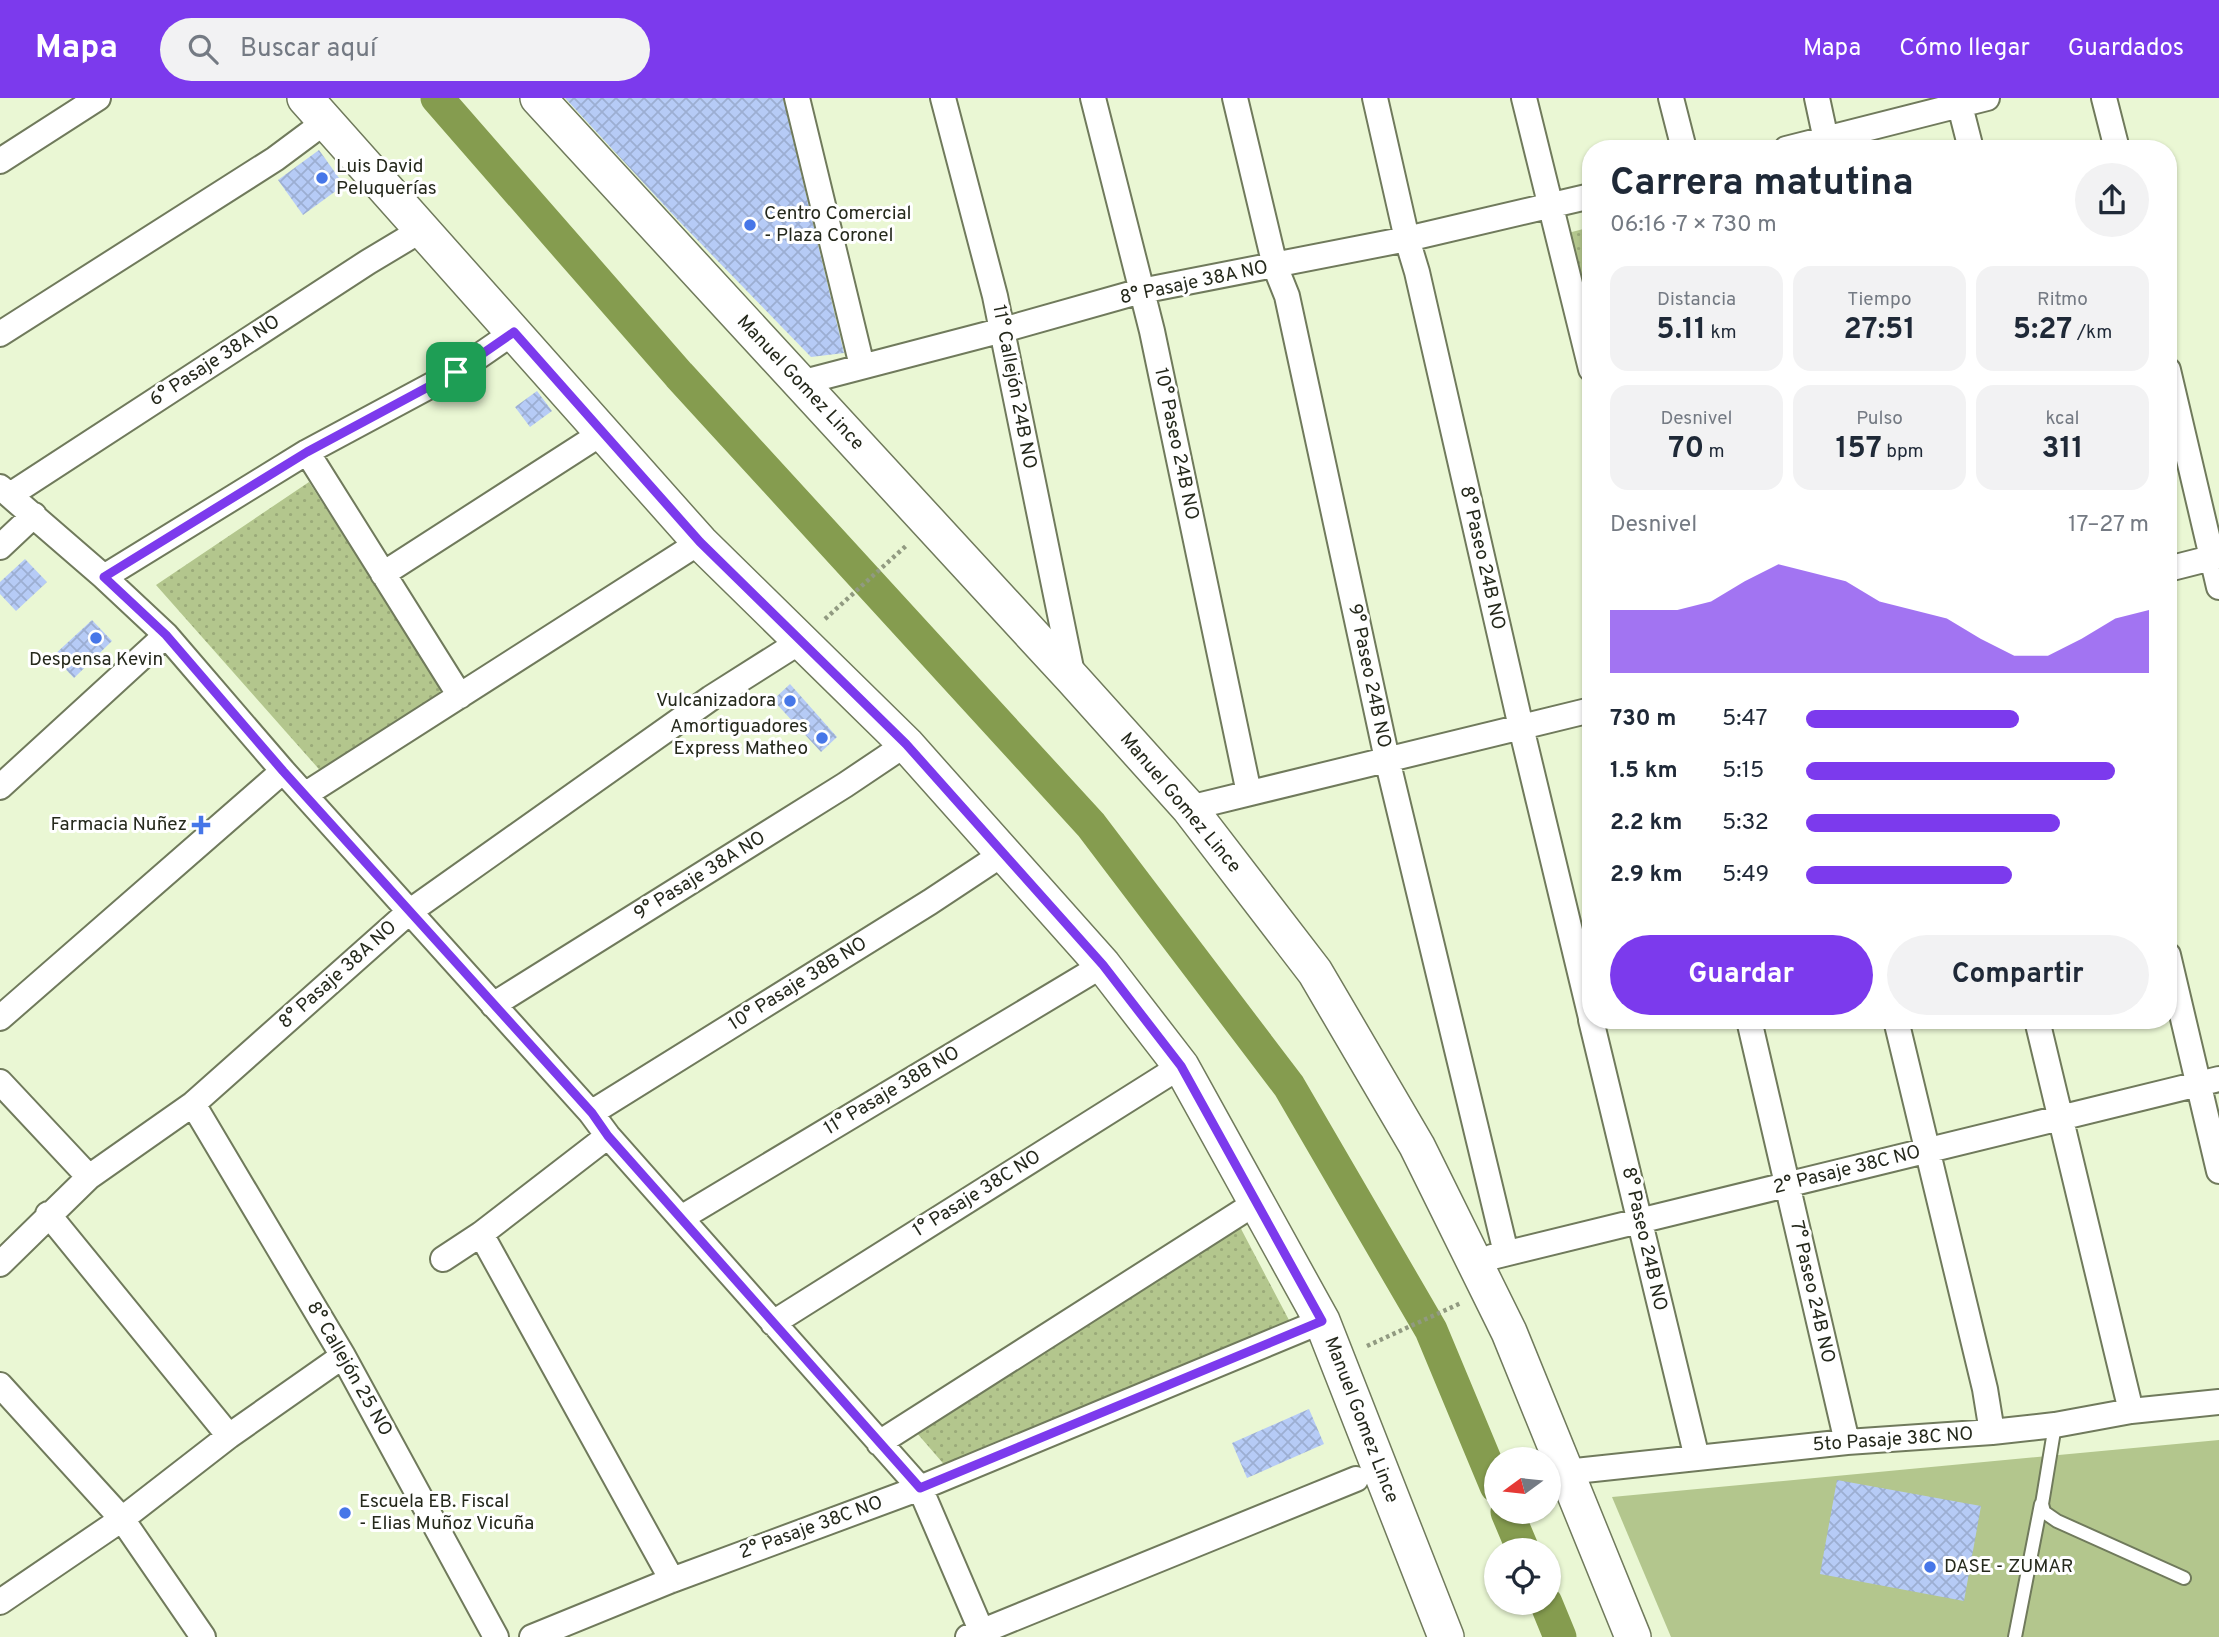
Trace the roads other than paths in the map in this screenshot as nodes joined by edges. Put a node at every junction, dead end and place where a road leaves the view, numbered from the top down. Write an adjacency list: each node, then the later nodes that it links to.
1 (98, 98): 20 (street)
2 (538, 98): 32 (main road, Manuel Gomez Lince)
3 (797, 98): 31 (street)
4 (943, 98): 27 (street, 11° Callejón 24B NO)
5 (1093, 98): 26 (street, 10° Paseo 24B NO)
6 (1234, 98): 25 (street, 9° Paseo 24B NO)
7 (1375, 98): 24 (street, 8° Paseo 24B NO)
8 (1524, 98): 22 (street)
9 (1671, 98): 15 (street)
10 (1817, 98): 16 (street)
11 (1987, 98): 13 (street)
12 (2104, 98): 19 (street)
13 (1959, 102): 17 (street); 18 (street)
14 (316, 110): 23 (main road, Manuel Gomez Lince); 30 (street)
15 (1682, 140)
16 (1826, 140)
17 (1840, 140)
18 (1969, 140)
19 (2115, 140)
20 (0, 161)
21 (1582, 198): 22 (street, 8° Pasaje 38A NO)
22 (1550, 205): 24 (street, 8° Pasaje 38A NO); 29 (street)
23 (423, 229): 28 (main road, Manuel Gomez Lince); 36 (street, 6° Pasaje 38A NO)
24 (1407, 239): 25 (street, 8° Pasaje 38A NO); 50 (street, 8° Paseo 24B NO)
25 (1275, 266): 26 (street, 8° Pasaje 38A NO); 52 (street, 9° Paseo 24B NO)
26 (1141, 291): 27 (street, 8° Pasaje 38A NO); 55 (street, 10° Paseo 24B NO)
27 (1003, 330): 31 (street, 8° Pasaje 38A NO); 47 (street, 11° Callejón 24B NO)
28 (514, 332): 34 (main road, Manuel Gomez Lince); 35 (street)
29 (1582, 333)
30 (0, 334)
31 (862, 366): 32 (street, 8° Pasaje 38A NO)
32 (800, 383): 47 (main road, Manuel Gomez Lince)
33 (2177, 405): 40 (street)
34 (602, 433): 38 (main road, Manuel Gomez Lince); 42 (street)
35 (307, 452): 42 (street); 43 (street)
36 (5, 491): 37 (street)
37 (34, 515): 39 (street); 43 (street)
38 (700, 542): 46 (main road, Manuel Gomez Lince); 48 (street)
39 (0, 547)
40 (2216, 557): 41 (street); 44 (street)
41 (2177, 567)
42 (383, 574): 48 (street)
43 (104, 577): 45 (street)
44 (2219, 587)
45 (166, 635): 53 (street); 54 (street)
46 (801, 641): 51 (main road, Manuel Gomez Lince); 59 (street, 8° Pasaje 38A NO)
47 (1073, 679): 57 (main road, Manuel Gomez Lince)
48 (460, 696): 56 (street)
49 (1582, 712): 50 (street)
50 (1521, 727): 52 (street); 61 (street, 8° Paseo 24B NO)
51 (906, 744): 58 (main road, Manuel Gomez Lince); 63 (street, 9° Pasaje 38A NO)
52 (1387, 759): 55 (street); 85 (street, 9° Paseo 24B NO)
53 (283, 771): 56 (street); 64 (street)
54 (0, 787)
55 (1249, 793): 57 (street)
56 (306, 794): 59 (street)
57 (1189, 807): 85 (main road, Manuel Gomez Lince)
58 (1004, 853): 60 (main road, Manuel Gomez Lince); 73 (street, 10° Pasaje 38B NO)
59 (409, 912): 63 (street); 72 (street, 8° Pasaje 38A NO)
60 (1103, 965): 69 (main road, Manuel Gomez Lince); 82 (street, 11° Pasaje 38B NO)
61 (1582, 981)
62 (2177, 983): 70 (street)
63 (493, 1005): 73 (street)
64 (0, 1018)
65 (1593, 1029): 83 (street, 8° Paseo 24B NO)
66 (1751, 1029): 79 (street, 7° Paseo 24B NO)
67 (1898, 1029): 76 (street)
68 (2039, 1029): 74 (street)
69 (1181, 1066): 80 (main road, Manuel Gomez Lince); 89 (street, 1° Pasaje 38C NO)
70 (2209, 1081): 74 (street, 2° Pasaje 38C NO); 77 (street)
71 (0, 1082): 78 (street)
72 (193, 1104): 78 (street, 8° Pasaje 38A NO); 90 (street, 8° Callejón 25 NO)
73 (592, 1113): 75 (street)
74 (2060, 1118): 76 (street, 2° Pasaje 38C NO); 93 (street)
75 (608, 1136): 82 (street); 84 (street)
76 (1928, 1150): 79 (street, 2° Pasaje 38C NO); 95 (street)
77 (2219, 1171)
78 (89, 1177): 81 (street, 8° Pasaje 38A NO)
79 (1787, 1185): 83 (street, 2° Pasaje 38C NO); 97 (street, 7° Paseo 24B NO)
80 (1257, 1202): 88 (main road, Manuel Gomez Lince); 98 (street)
81 (48, 1214): 87 (street, 8° Pasaje 38A NO); 96 (street)
82 (681, 1218): 89 (street)
83 (1640, 1221): 85 (street, 2° Pasaje 38C NO); 99 (street, 8° Paseo 24B NO)
84 (481, 1234): 86 (street); 106 (street)
85 (1490, 1257): 100 (main road, Manuel Gomez Lince)
86 (443, 1259)
87 (0, 1264)
88 (1322, 1321): 102 (street, 2° Pasaje 38C NO); 112 (main road, Manuel Gomez Lince)
89 (773, 1323): 98 (street)
90 (344, 1356): 96 (street); 110 (street, 8° Callejón 25 NO)
91 (0, 1385): 104 (street)
92 (2219, 1402): 93 (street, 5to Pasaje 38C NO)
93 (2131, 1411): 94 (street, 5to Pasaje 38C NO)
94 (2055, 1424): 95 (street, 5to Pasaje 38C NO); 103 (lane)
95 (1992, 1432): 97 (street, 5to Pasaje 38C NO)
96 (229, 1436): 104 (street)
97 (1847, 1442): 99 (street, 5to Pasaje 38C NO)
98 (879, 1443): 102 (street)
99 (1697, 1458): 100 (street, 5to Pasaje 38C NO)
100 (1566, 1472): 113 (main road, Manuel Gomez Lince)
101 (1356, 1479): 108 (street)
102 (920, 1488): 106 (street, 2° Pasaje 38C NO); 108 (street)
103 (2042, 1504): 105 (lane); 114 (lane)
104 (122, 1519): 107 (street); 109 (street)
105 (2184, 1578)
106 (672, 1580): 111 (street, 2° Pasaje 38C NO)
107 (0, 1602)
108 (978, 1635)
109 (203, 1637)
110 (496, 1637)
111 (532, 1637)
112 (1446, 1637)
113 (1633, 1637)
114 (2015, 1637)

